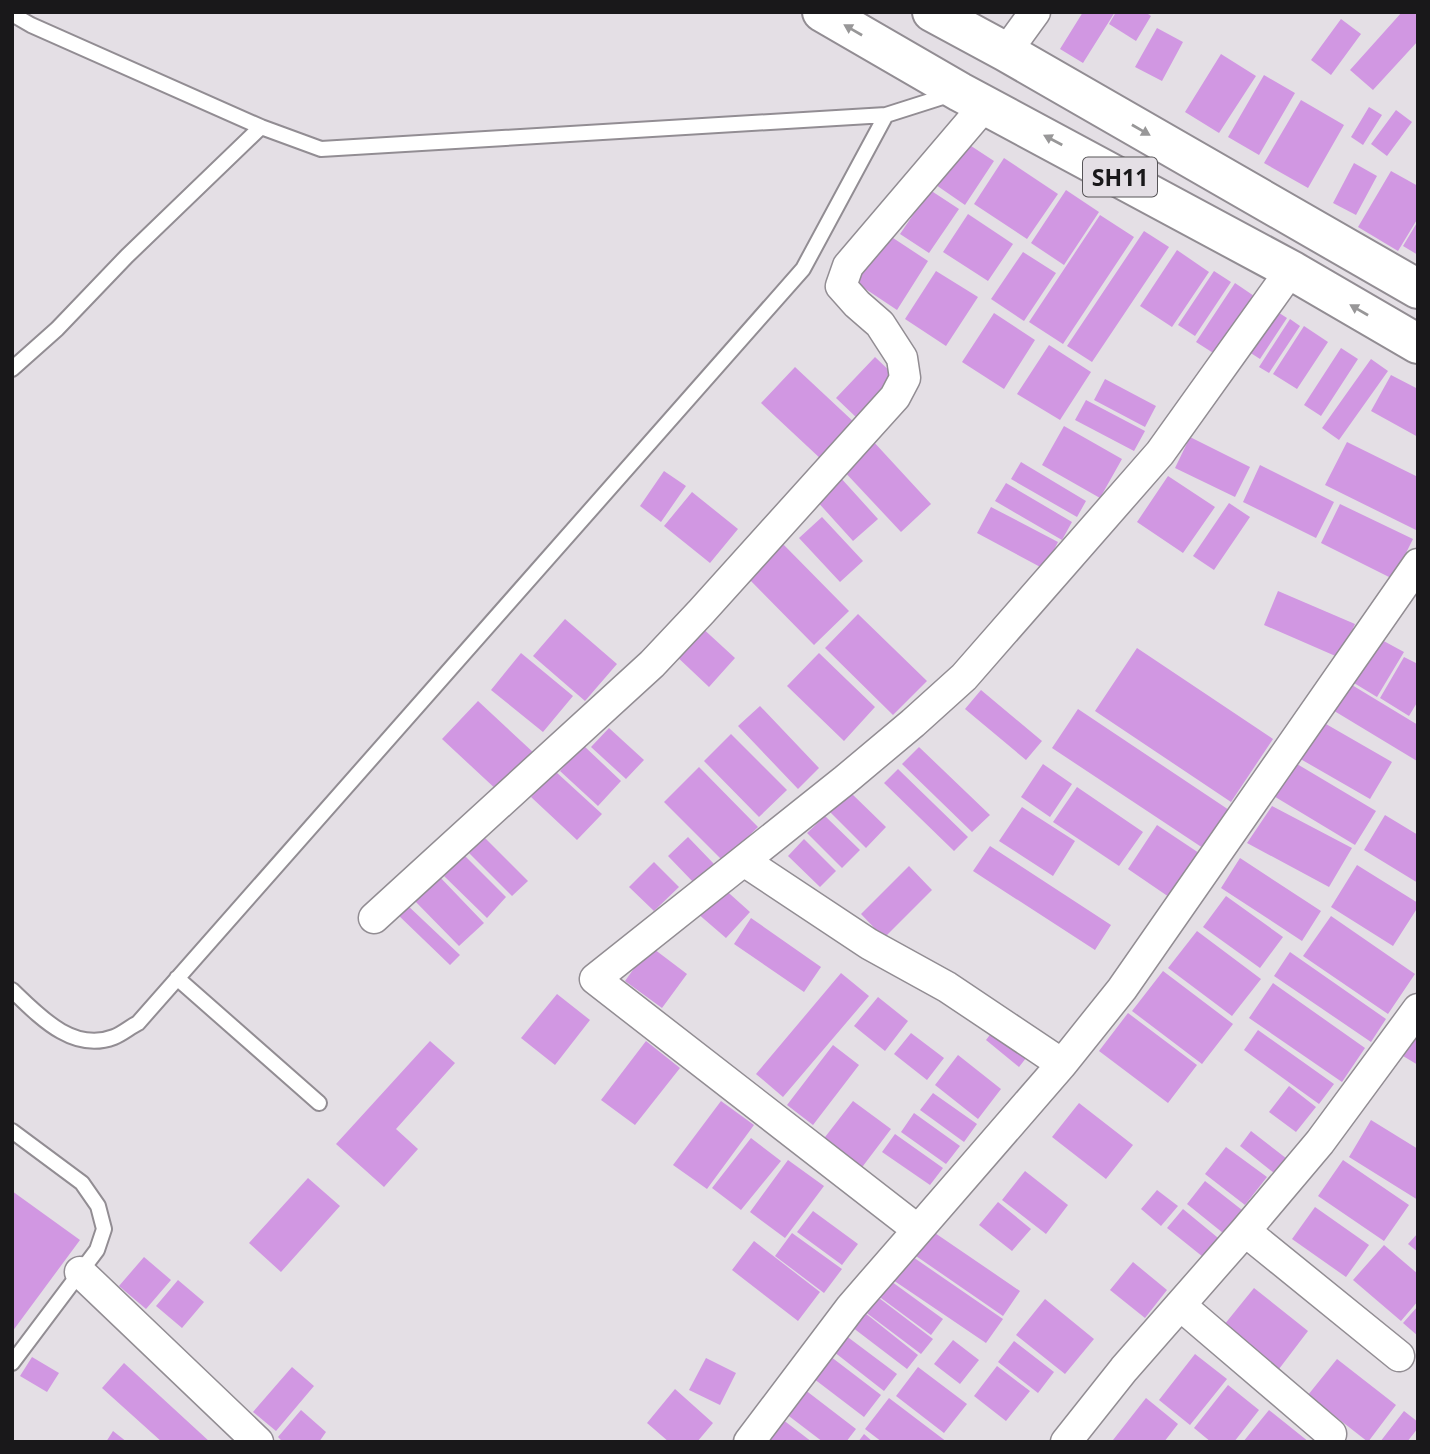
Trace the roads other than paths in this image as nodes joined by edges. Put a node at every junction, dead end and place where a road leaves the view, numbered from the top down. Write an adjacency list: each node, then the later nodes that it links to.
1 (822, 12): 6 (main road, SH11, one-way to 1)
2 (932, 12): 5 (main road, SH11)
3 (1035, 12): 5 (street)
4 (12, 14): 8 (lane)
5 (1006, 52): 10 (main road, SH11, one-way to 10)
6 (973, 98): 7 (lane); 9 (main road, SH11, one-way to 6); 15 (street)
7 (886, 115): 8 (lane); 16 (lane)
8 (261, 127): 12 (lane)
9 (1291, 270): 11 (main road, SH11, one-way to 9); 14 (street)
10 (1418, 289)
11 (1418, 344)
12 (12, 369)
13 (1418, 564): 19 (street)
14 (744, 861): 19 (street); 22 (street)
15 (374, 918)
16 (177, 978): 17 (lane); 20 (lane)
17 (12, 990)
18 (1418, 1009): 23 (street)
19 (1062, 1063): 22 (street)
20 (318, 1102)
21 (12, 1131): 24 (lane)
22 (918, 1230): 31 (street)
23 (1245, 1231): 25 (street); 26 (street)
24 (80, 1272): 27 (lane); 30 (street)
25 (1180, 1306): 28 (street); 29 (street)
26 (1399, 1356)
27 (12, 1363)
28 (1331, 1433)
29 (1080, 1437)
30 (258, 1442)
31 (749, 1442)

